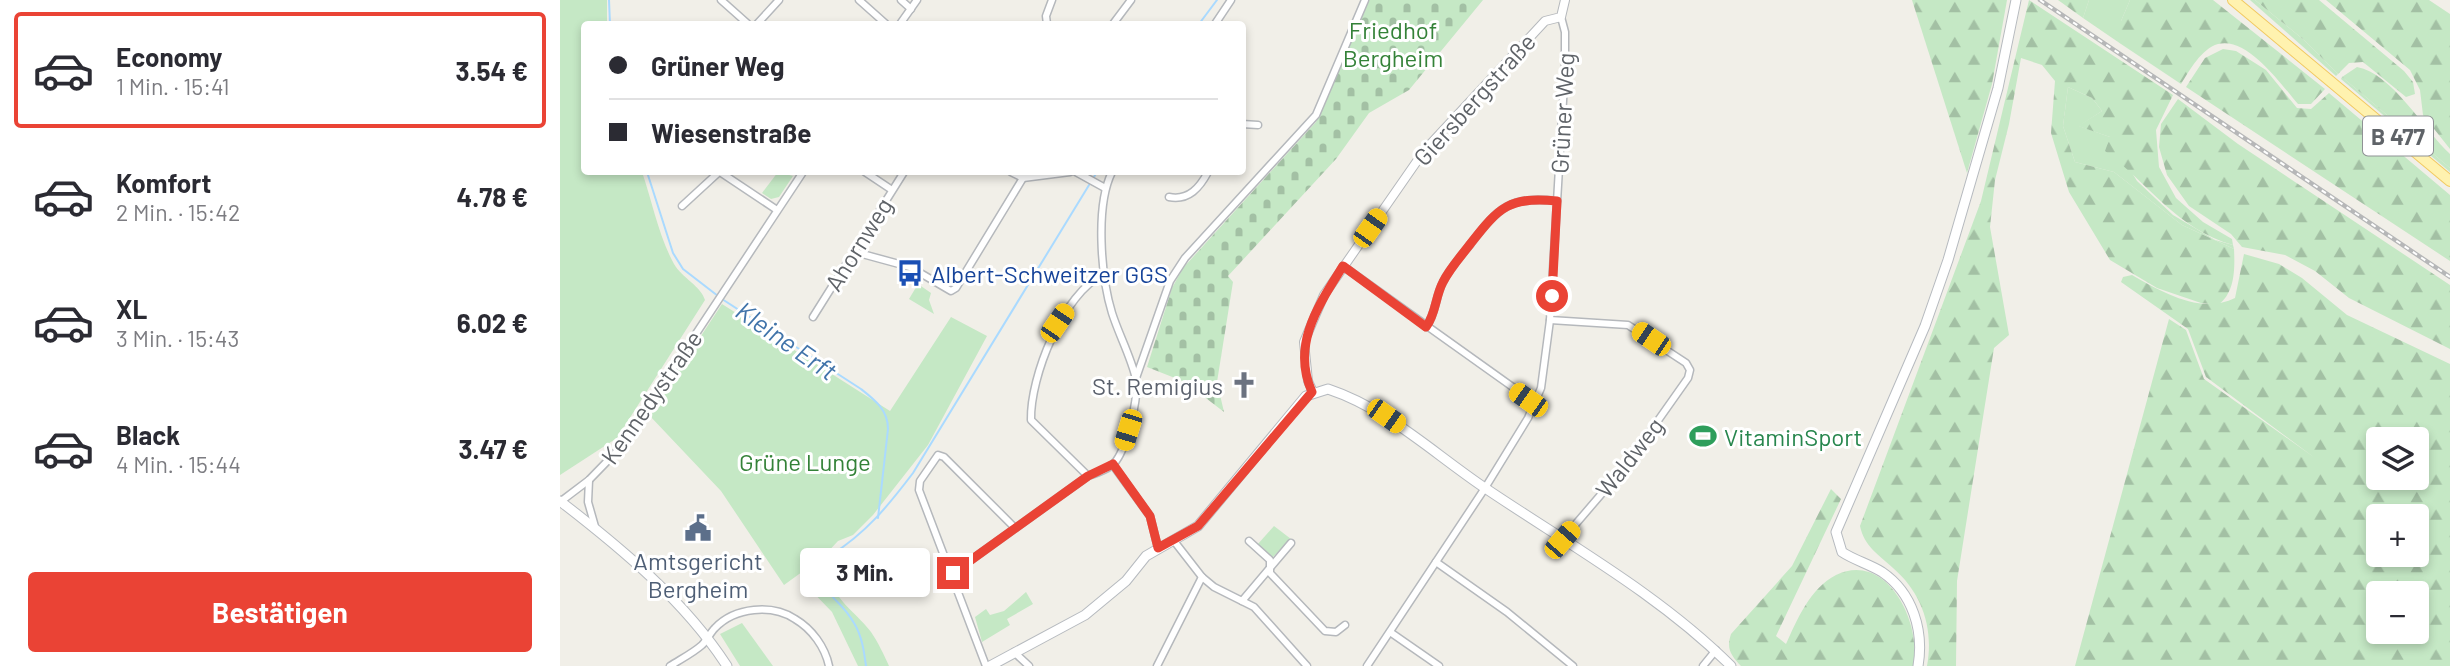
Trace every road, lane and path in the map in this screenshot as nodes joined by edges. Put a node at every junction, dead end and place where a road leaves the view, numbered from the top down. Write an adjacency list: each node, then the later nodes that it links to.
1 (721, 0): 15 (street)
2 (779, 0): 16 (street)
3 (859, 0): 17 (street)
4 (901, 0): 13 (street)
5 (917, 0): 13 (street)
6 (1052, 0): 19 (street)
7 (1131, 0): 20 (street)
8 (1231, 0): 21 (street)
9 (1365, 0): 48 (street)
10 (1565, 0): 14 (street, Giersbergstraße)
11 (2016, 0): 85 (main road)
12 (2233, 0): 35 (main road, B 477)
13 (911, 9): 18 (street)
14 (1561, 17): 39 (street, Grüner Weg); 43 (street, Giersbergstraße)
15 (745, 21)
16 (760, 21)
17 (883, 21)
18 (902, 21)
19 (1047, 21)
20 (1115, 21)
21 (1217, 21)
22 (1246, 124): 23 (street)
23 (1258, 125)
24 (717, 175): 40 (street)
25 (725, 175): 41 (street)
26 (801, 175): 41 (street, Kennedystraße)
27 (870, 175): 37 (street)
28 (902, 175): 37 (street, Ahornweg)
29 (1017, 175): 34 (street)
30 (1046, 175): 34 (street)
31 (1083, 175): 36 (street)
32 (1110, 175): 36 (street)
33 (1206, 175): 38 (street)
34 (1023, 178): 42 (street)
35 (2450, 181)
36 (1102, 186): 44 (street)
37 (892, 190): 42 (street, Ahornweg)
38 (1169, 197)
39 (1557, 201): 46 (street, Grüner Weg); 47 (street)
40 (682, 206)
41 (778, 210): 53 (street, Kennedystraße)
42 (855, 252): 45 (street, Ahornweg)
43 (1343, 266): 47 (street); 49 (street, Giersbergstraße)
44 (1104, 274): 48 (street); 52 (street)
45 (813, 317)
46 (1550, 320): 50 (street, Grüner Weg); 58 (street, Waldweg)
47 (1426, 327): 50 (street)
48 (1136, 378): 51 (street)
49 (1312, 392): 54 (main road); 59 (main road)
50 (1535, 403): 54 (street, Grüner Weg)
51 (1113, 464): 52 (street); 62 (street)
52 (1088, 476): 56 (street)
53 (589, 480): 55 (street, Kennedystraße); 57 (street, Kennedystraße)
54 (1485, 488): 58 (main road); 63 (street, Grüner Weg)
55 (560, 501): 57 (main road)
56 (1015, 528): 65 (street); 65 (street)
57 (596, 531): 70 (main road)
58 (1562, 540): 71 (main road)
59 (1174, 541): 62 (main road); 66 (street)
60 (1249, 541): 64 (street)
61 (1291, 543): 64 (street)
62 (1158, 548): 72 (main road)
63 (1436, 562): 69 (street, Grüner Weg); 82 (street)
64 (1271, 566): 67 (street); 68 (street)
65 (953, 573): 76 (street)
66 (1202, 577): 67 (street); 78 (street)
67 (1242, 601): 79 (street)
68 (1345, 625)
69 (1390, 632): 80 (street, Grüner Weg); 81 (street)
70 (707, 639): 73 (street); 74 (main road); 75 (street)
71 (1716, 650): 83 (street); 84 (main road)
72 (1014, 652): 76 (main road); 77 (street)
73 (670, 666)
74 (727, 666)
75 (829, 666)
76 (988, 666)
77 (1029, 666)
78 (1157, 666)
79 (1307, 666)
80 (1367, 666)
81 (1440, 666)
82 (1573, 666)
83 (1703, 666)
84 (1731, 666)
85 (1918, 666)

